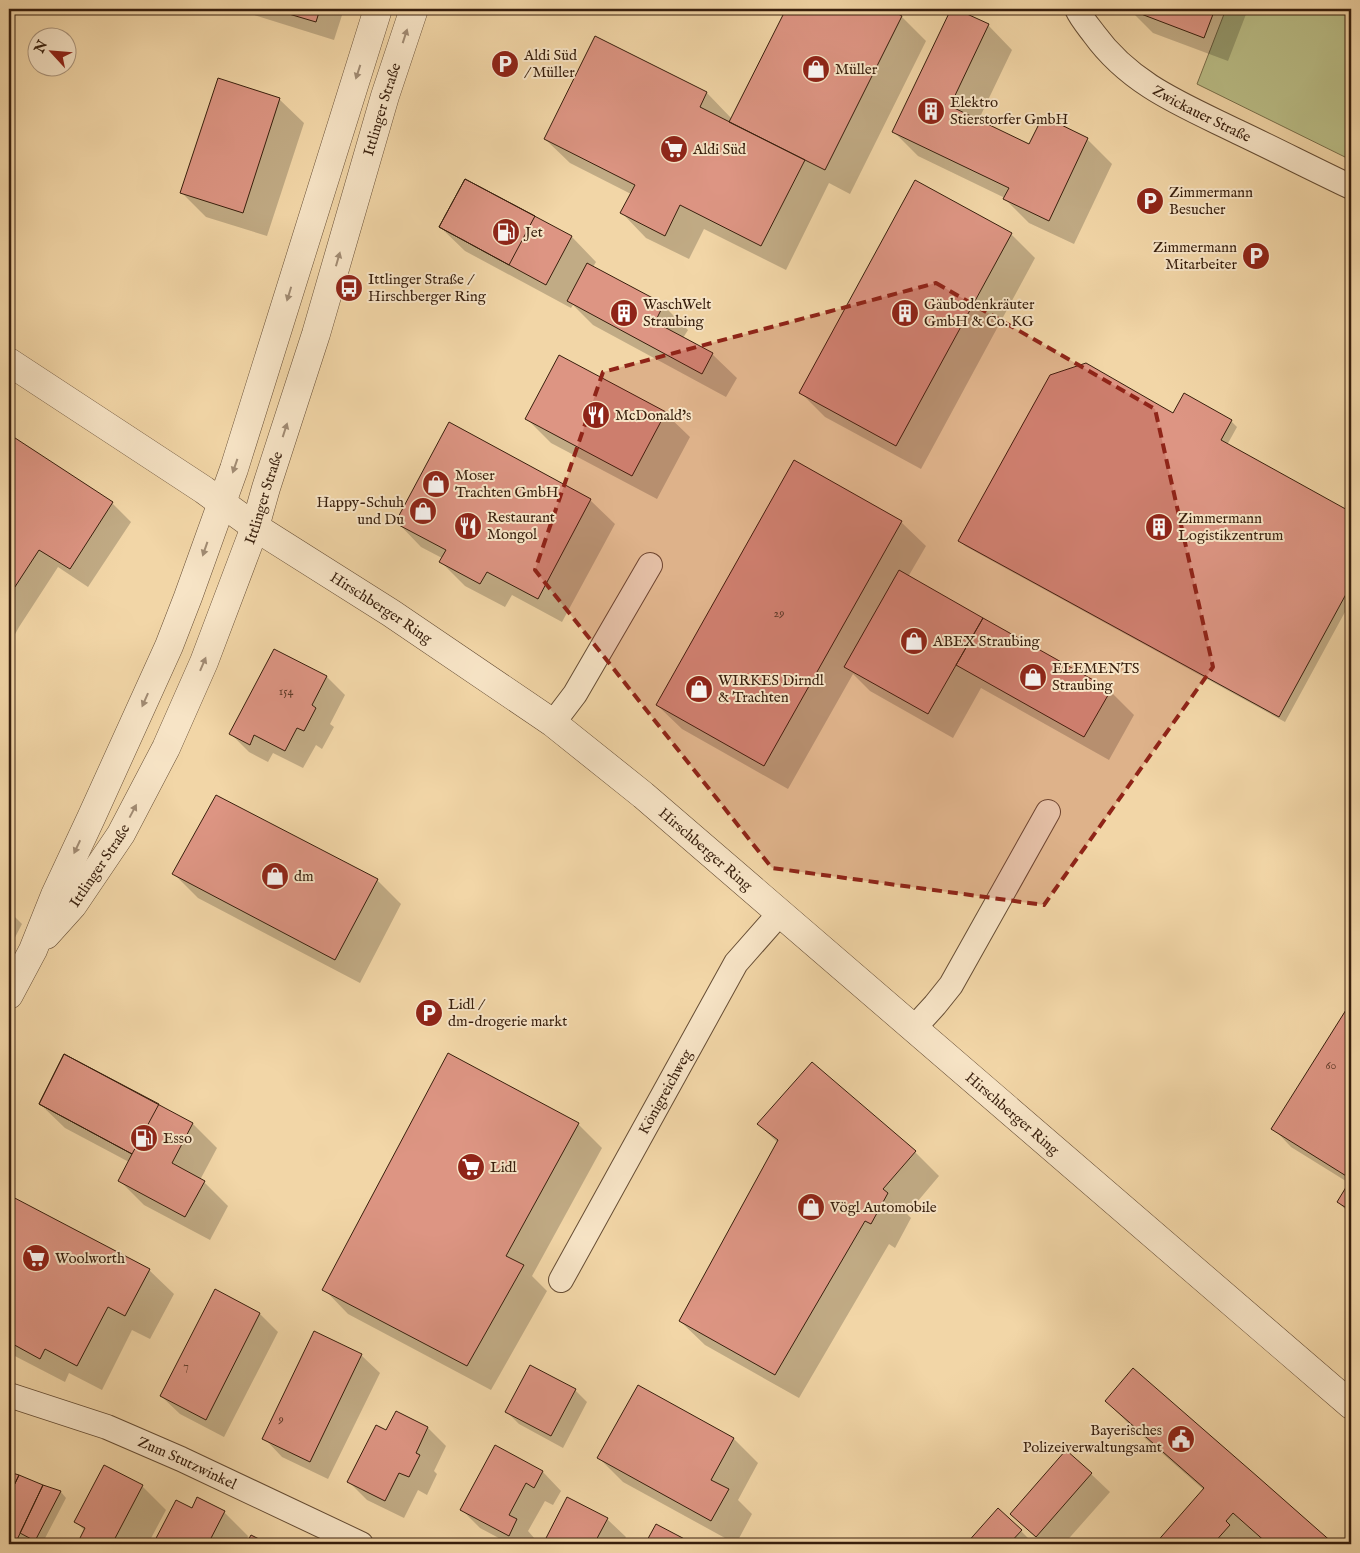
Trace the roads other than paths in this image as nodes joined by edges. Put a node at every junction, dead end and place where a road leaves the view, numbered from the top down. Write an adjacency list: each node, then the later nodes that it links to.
1 (378, 9): 6 (street, Ittlinger Straße, one-way to 6)
2 (414, 9): 7 (street, Ittlinger Straße, one-way to 2)
3 (1077, 9): 4 (street, Zwickauer Straße)
4 (1351, 188)
5 (9, 362): 6 (street, Hirschberger Ring)
6 (221, 503): 7 (street, Hirschberger Ring); 12 (street, Ittlinger Straße, one-way to 12)
7 (255, 527): 9 (street, Hirschberger Ring); 12 (street, Ittlinger Straße, one-way to 7)
8 (650, 565): 9 (street)
9 (553, 723): 11 (street, Hirschberger Ring)
10 (1048, 812): 14 (street)
11 (780, 913): 14 (street, Hirschberger Ring); 15 (street, Königreichweg)
12 (33, 950): 13 (street, Ittlinger Straße)
13 (9, 995)
14 (914, 1028): 17 (street, Hirschberger Ring)
15 (561, 1280)
16 (9, 1395): 18 (street, Zum Stutzwinkel)
17 (1351, 1405)
18 (361, 1544)

